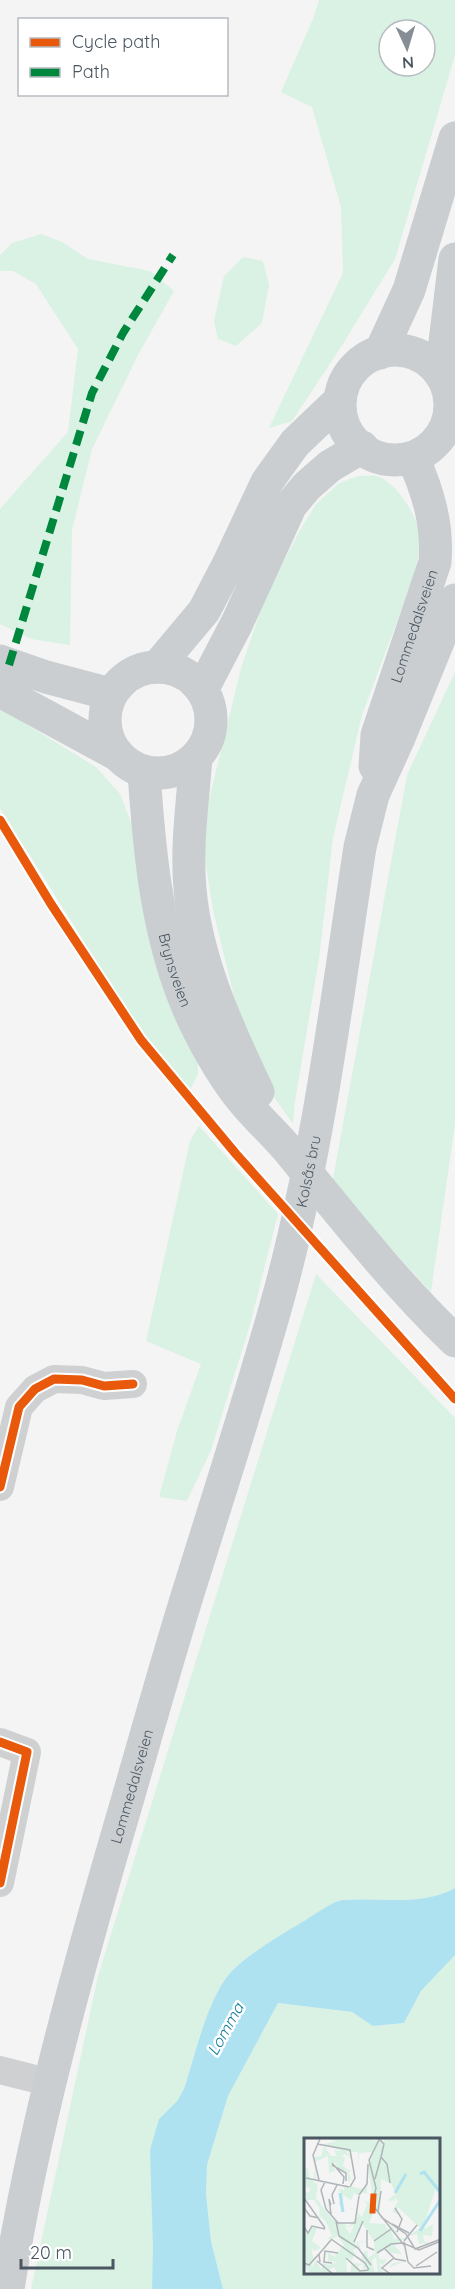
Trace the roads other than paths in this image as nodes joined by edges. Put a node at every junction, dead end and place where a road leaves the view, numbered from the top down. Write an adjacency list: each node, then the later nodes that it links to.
1 (455, 138): 3 (main road)
2 (455, 259): 4 (main road)
3 (380, 353): 4 (main road); 5 (main road)
4 (441, 375): 6 (main road)
5 (339, 401): 7 (main road); 11 (main road)
6 (452, 420): 8 (main road)
7 (362, 447): 8 (main road); 12 (main road)
8 (413, 458): 18 (main road, Lommedalsveien)
9 (455, 600): 18 (main road, Lommedalsveien)
10 (0, 661): 14 (main road)
11 (157, 667): 12 (main road); 14 (main road)
12 (202, 690): 16 (main road)
13 (0, 691): 15 (main road)
14 (110, 694): 15 (main road)
15 (116, 754): 17 (main road)
16 (196, 757): 17 (main road); 20 (main road, Brynsveien)
17 (144, 772): 20 (main road, Brynsveien)
18 (373, 795): 19 (main road, Lommedalsveien)
19 (325, 1084): 21 (main road, Kolsås bru)
20 (280, 1140): 22 (main road, Brynsveien)
21 (280, 1292): 28 (main road, Lommedalsveien)
22 (455, 1341)
23 (133, 1384): 24 (street)
24 (0, 1487)
25 (0, 1742): 26 (street)
26 (0, 1883)
27 (0, 2070): 28 (street)
28 (51, 2083): 29 (main road, Lommedalsveien)
29 (8, 2289)

